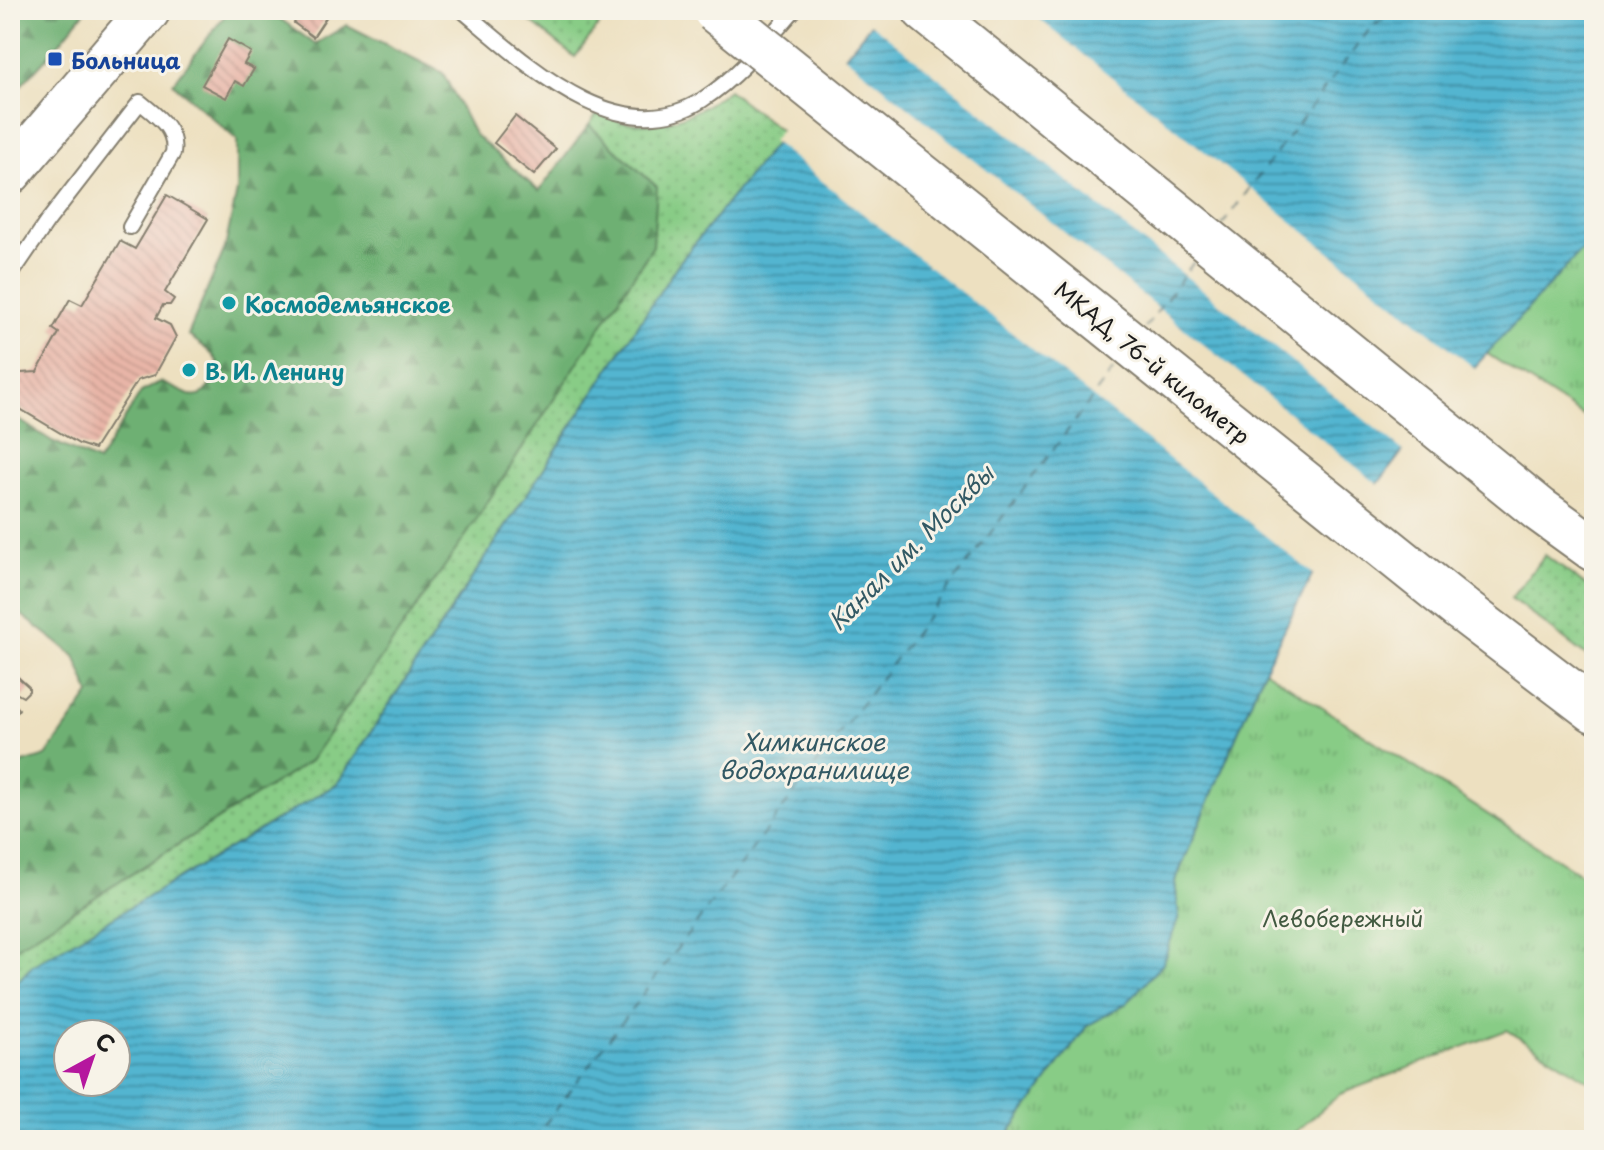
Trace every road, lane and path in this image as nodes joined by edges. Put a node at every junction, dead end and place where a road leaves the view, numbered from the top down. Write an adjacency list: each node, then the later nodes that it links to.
1 (149, 10): 6 (street)
2 (462, 10): 4 (lane)
3 (715, 10): 10 (highway, МКАД, 76-й километр, bridge)
4 (794, 10)
5 (925, 10): 9 (highway)
6 (10, 173)
7 (130, 227): 8 (lane)
8 (10, 276)
9 (1594, 549)
10 (1594, 710)

